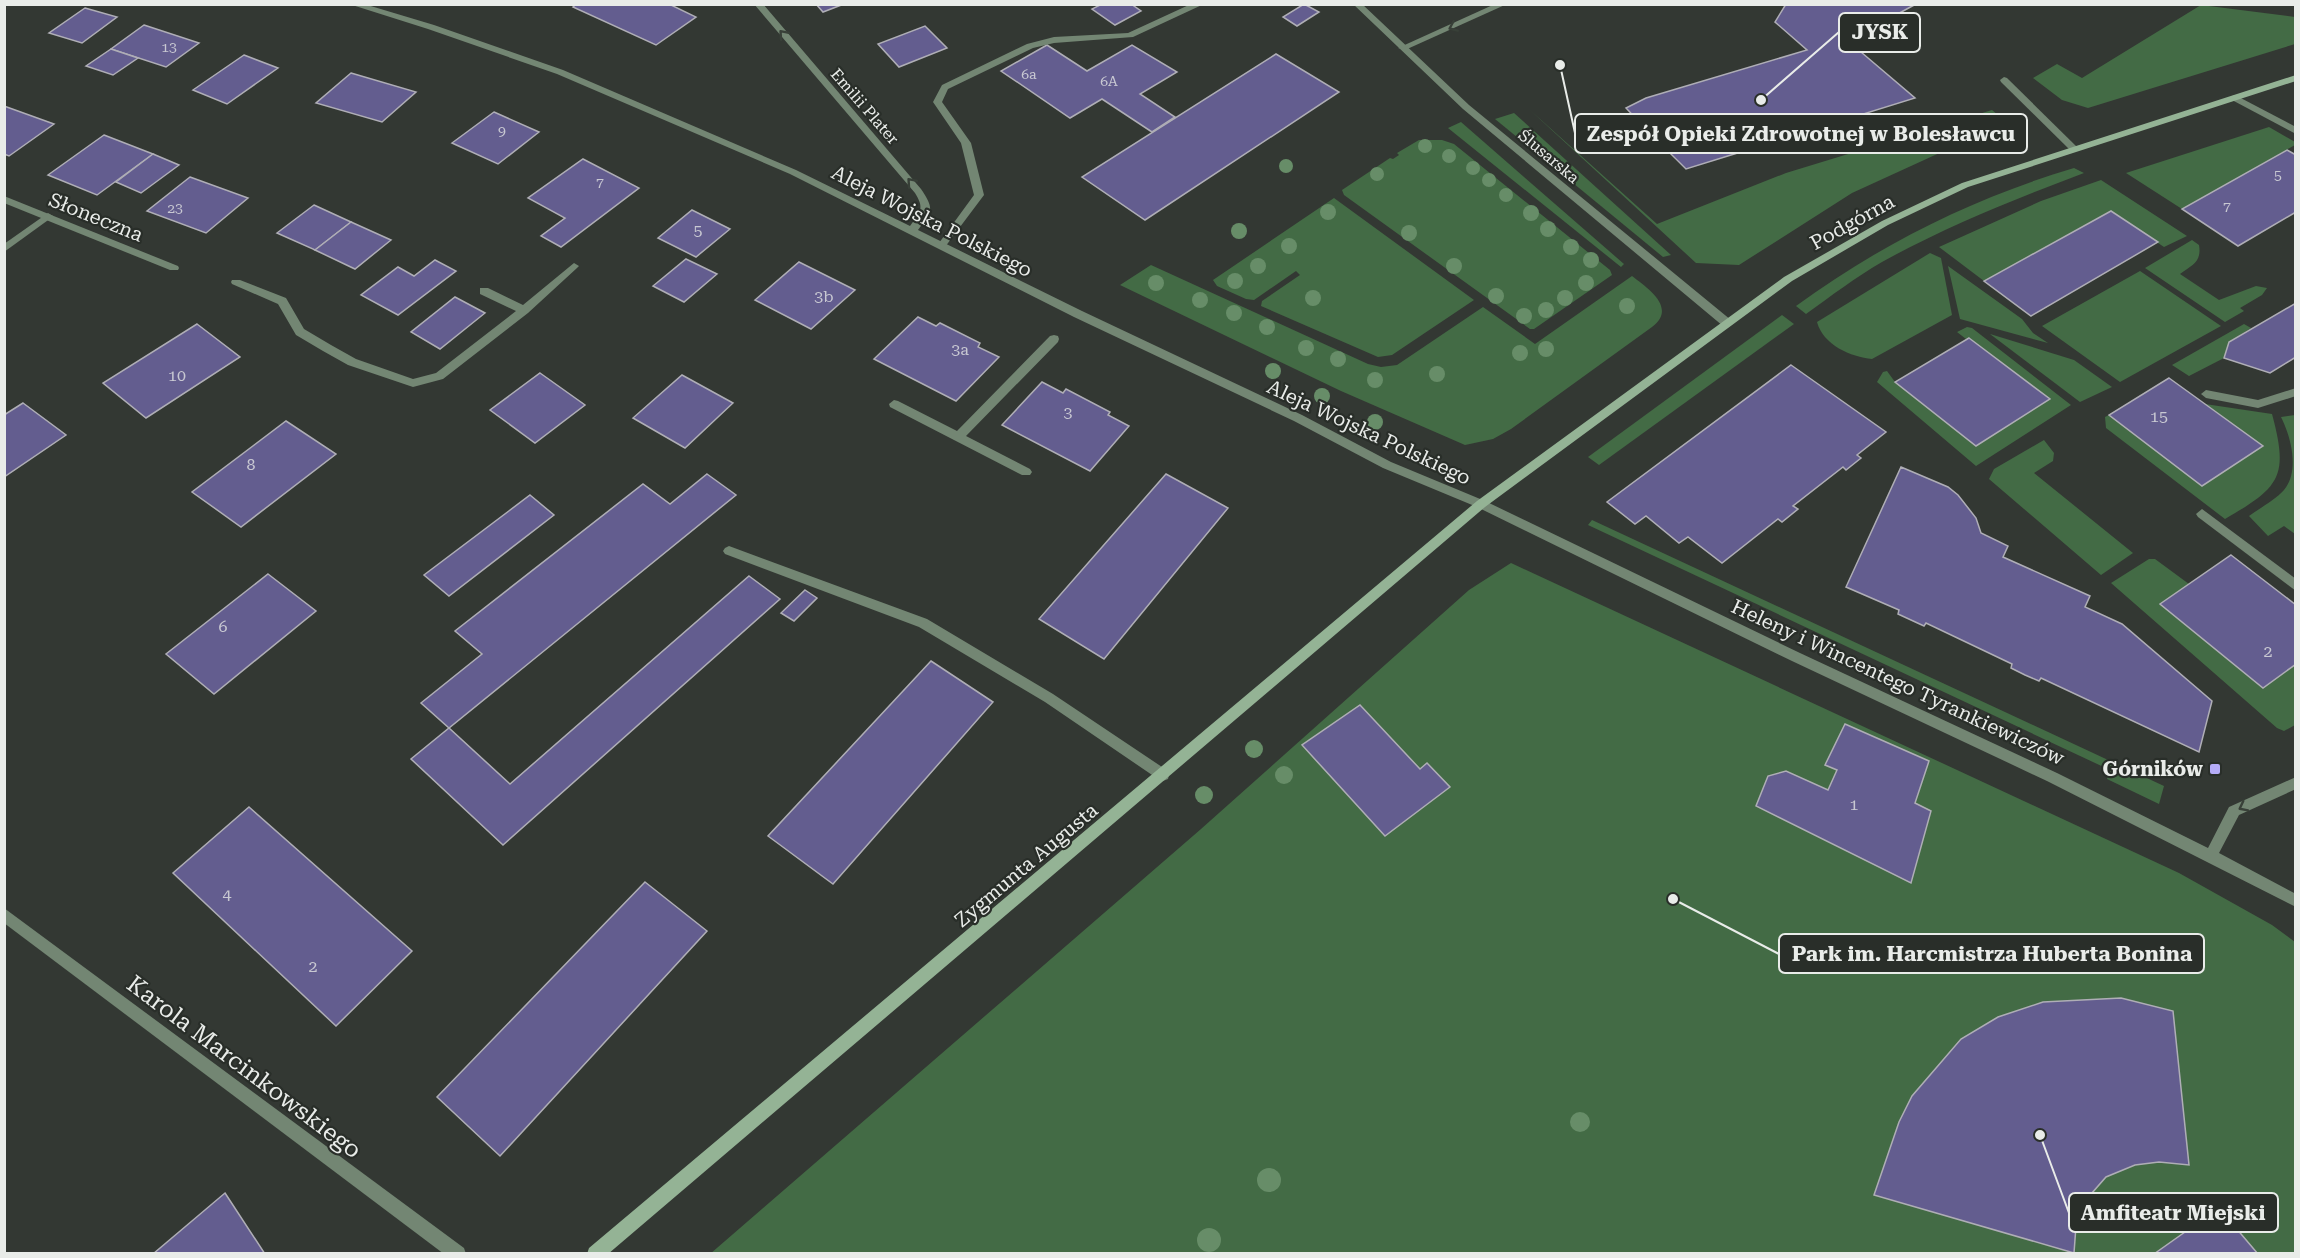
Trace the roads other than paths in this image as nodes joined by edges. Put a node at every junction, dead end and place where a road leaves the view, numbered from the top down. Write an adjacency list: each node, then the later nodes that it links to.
1 (353, 4): 14 (street, Aleja Wojska Polskiego)
2 (758, 4): 14 (street, Emilii Plater, one-way to 2)
3 (1200, 4): 15 (street)
4 (1357, 4): 6 (street, Ślusarska)
5 (1503, 4): 6 (street, one-way to 6)
6 (1402, 48): 22 (street, Ślusarska)
7 (2295, 78): 9 (street, Podgórna)
8 (2004, 80): 11 (street)
9 (2235, 98): 10 (street); 11 (street, Podgórna)
10 (2295, 131)
11 (2074, 149): 22 (street, Podgórna)
12 (4, 199): 13 (street, Słoneczna)
13 (48, 216): 16 (street); 18 (street, Słoneczna)
14 (912, 231): 15 (street, Aleja Wojska Polskiego)
15 (942, 245): 29 (street, Aleja Wojska Polskiego)
16 (4, 249)
17 (574, 266): 21 (street)
18 (174, 268)
19 (236, 282): 21 (street)
20 (484, 291): 21 (street)
21 (524, 310)
22 (1727, 323): 29 (street, Podgórna)
23 (1054, 339): 27 (street)
24 (2295, 392): 25 (street)
25 (2206, 394)
26 (894, 404): 27 (street)
27 (958, 437): 28 (street)
28 (1026, 472)
29 (1481, 504): 33 (street, Zygmunta Augusta); 35 (street, Heleny i Wincentego Tyrankiewiczów)
30 (2202, 514): 32 (street)
31 (729, 551): 33 (street)
32 (2295, 586)
33 (1163, 775): 39 (street, Zygmunta Augusta)
34 (2295, 783): 35 (street, one-way to 35)
35 (2211, 856): 36 (street, Heleny i Wincentego Tyrankiewiczów)
36 (2295, 901)
37 (4, 914): 38 (street, Karola Marcinkowskiego)
38 (458, 1254)
39 (595, 1254)

